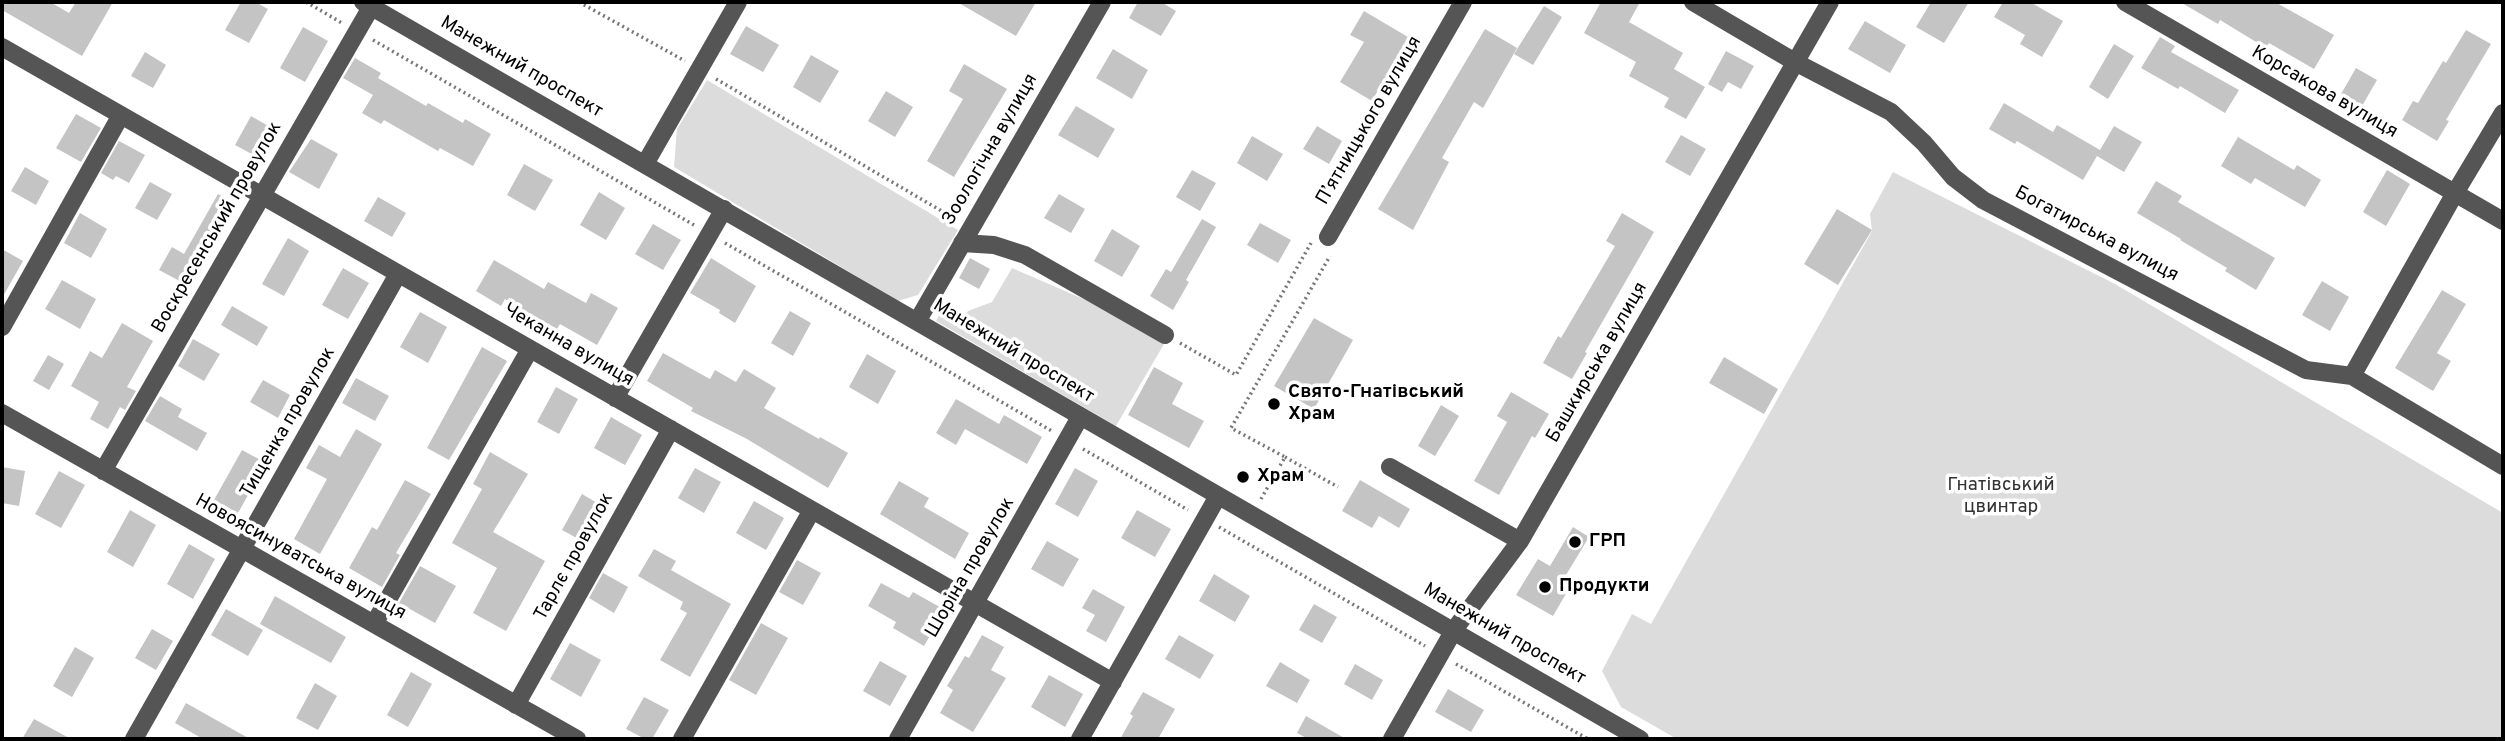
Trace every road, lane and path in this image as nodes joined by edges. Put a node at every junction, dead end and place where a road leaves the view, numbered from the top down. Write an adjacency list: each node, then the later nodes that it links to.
1 (306, 2): 10 (path)
2 (579, 2): 13 (path)
3 (738, 2): 13 (street)
4 (1101, 2): 22 (street, Зоологічна вулиця)
5 (1463, 2): 23 (street, П’ятницького вулиця)
6 (1693, 2): 12 (street, Богатирська вулиця)
7 (1830, 2): 12 (street, Башкирська вулиця)
8 (2124, 2): 17 (street, Корсакова вулиця)
9 (369, 3): 10 (street, Воскресенський провулок); 16 (street, Манежний проспект)
10 (357, 31): 18 (street, Воскресенський провулок); 21 (path)
11 (2, 47): 15 (street, Чеканна вулиця)
12 (1795, 62): 29 (street, Богатирська вулиця); 44 (street, Башкирська вулиця)
13 (699, 69): 16 (street); 22 (path)
14 (2503, 113): 17 (street)
15 (121, 115): 18 (street, Чеканна вулиця); 26 (street)
16 (645, 164): 19 (street, Манежний проспект)
17 (2455, 193): 20 (street, Корсакова вулиця); 29 (street)
18 (260, 195): 24 (street, Чеканна вулиця); 38 (street, Воскресенський провулок)
19 (724, 209): 21 (street); 25 (street, Манежний проспект)
20 (2503, 221)
21 (710, 234): 30 (street); 34 (path)
22 (967, 236): 25 (street, Зоологічна вулиця); 27 (street)
23 (1328, 237): 27 (path); 35 (path, П’ятницького вулиця)
24 (398, 274): 28 (street, Чеканна вулиця); 45 (street, Тищенка провулок)
25 (918, 320): 32 (street, Манежний проспект)
26 (2, 327)
27 (1165, 335)
28 (530, 349): 30 (street, Чеканна вулиця); 47 (street)
29 (2353, 376): 36 (street, Богатирська вулиця)
30 (615, 398): 33 (street, Чеканна вулиця)
31 (2, 414): 38 (street, Новоясинуватська вулиця)
32 (1080, 417): 34 (street, Шоріна провулок); 40 (street, Манежний проспект)
33 (670, 429): 41 (street, Чеканна вулиця); 51 (street, Тарлє провулок)
34 (1067, 440): 43 (path); 46 (street, Шоріна провулок)
35 (1285, 457): 39 (path, П’ятницького вулиця); 42 (path)
36 (2503, 466)
37 (1390, 467): 44 (street)
38 (103, 471): 45 (street, Новоясинуватська вулиця)
39 (1338, 487)
40 (1217, 496): 42 (street, Манежний проспект); 43 (street)
41 (812, 510): 46 (street, Чеканна вулиця); 54 (street)
42 (1252, 516): 48 (street, Манежний проспект)
43 (1205, 519): 49 (path); 50 (street)
44 (1520, 541): 48 (street, Башкирська вулиця)
45 (242, 550): 47 (street, Новоясинуватська вулиця); 52 (street, Тищенка провулок)
46 (975, 603): 50 (street, Чеканна вулиця); 55 (street, Шоріна провулок)
47 (374, 624): 51 (street, Новоясинуватська вулиця)
48 (1454, 630): 49 (street, Башкирська вулиця); 59 (street, Манежний проспект)
49 (1440, 654): 57 (street, Башкирська вулиця); 58 (path)
50 (1113, 682): 56 (street)
51 (516, 705): 53 (street, Новоясинуватська вулиця)
52 (134, 739)
53 (577, 739)
54 (682, 739)
55 (898, 739)
56 (1080, 739)
57 (1392, 739)
58 (1588, 739)
59 (1640, 739)

